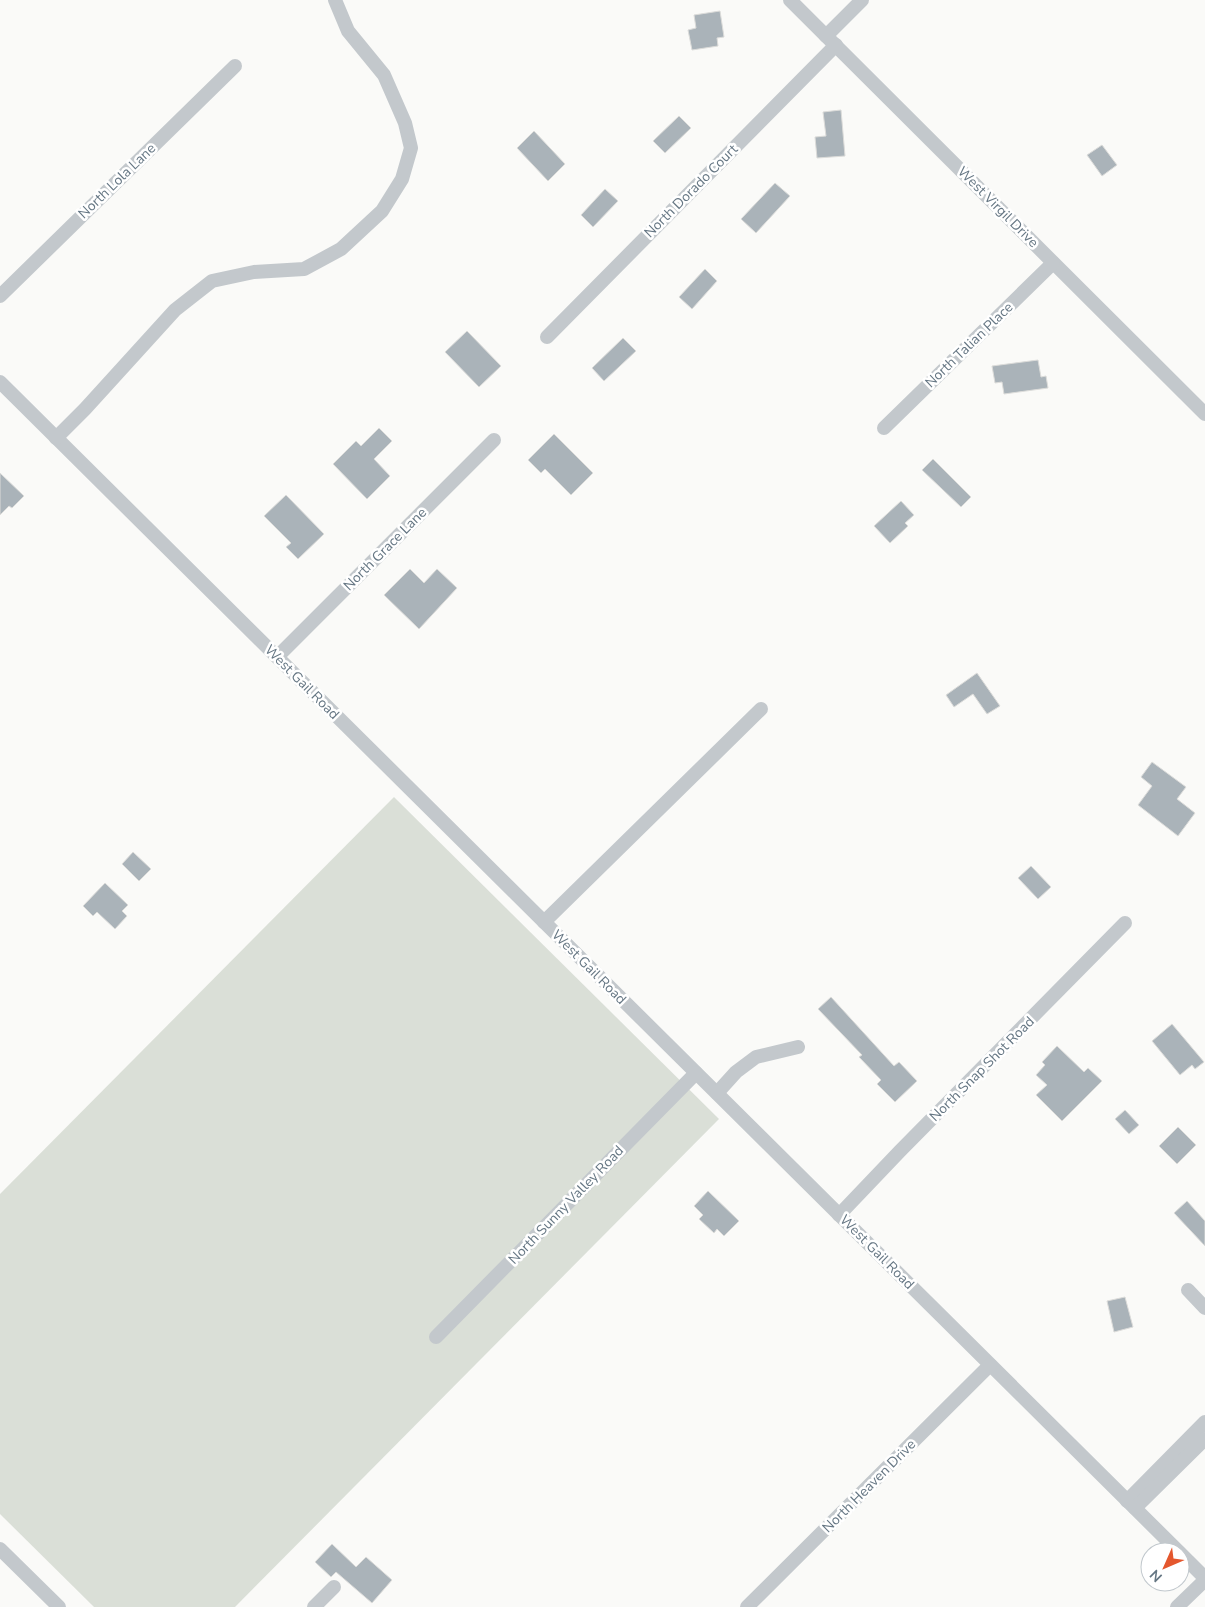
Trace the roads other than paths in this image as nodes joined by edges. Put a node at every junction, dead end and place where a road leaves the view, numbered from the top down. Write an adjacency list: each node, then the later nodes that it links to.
1 (335, 0): 12 (street)
2 (790, 0): 4 (street, West Virgil Drive)
3 (862, 0): 4 (street, North Dorado Court)
4 (831, 41): 6 (street, West Virgil Drive); 8 (street, North Dorado Court)
5 (235, 66): 7 (street, North Lola Lane)
6 (1054, 263): 10 (street, West Virgil Drive); 11 (street, North Talian Place)
7 (0, 296)
8 (547, 337)
9 (0, 382): 12 (street, West Gail Road)
10 (1205, 414)
11 (884, 428)
12 (56, 438): 14 (street, West Gail Road)
13 (494, 440): 14 (street, North Grace Lane)
14 (277, 657): 16 (street, West Gail Road)
15 (761, 709): 16 (street)
16 (544, 922): 19 (street, West Gail Road)
17 (1125, 923): 21 (street, North Snap Shot Road)
18 (798, 1047): 20 (street)
19 (696, 1073): 20 (street, West Gail Road); 24 (street, North Sunny Valley Road)
20 (717, 1094): 21 (street, West Gail Road)
21 (839, 1215): 25 (street, West Gail Road)
22 (1188, 1290): 23 (street)
23 (1205, 1308)
24 (436, 1337)
25 (990, 1365): 28 (street, West Gail Road); 36 (street, North Heaven Drive)
26 (1205, 1422): 28 (street)
27 (1205, 1439): 28 (street)
28 (1131, 1504): 29 (street, West Gail Road)
29 (1170, 1542)
30 (0, 1549): 34 (street)
31 (1190, 1563): 32 (street, West Gail Road)
32 (1205, 1579): 37 (street)
33 (334, 1587): 35 (street)
34 (59, 1607)
35 (314, 1607)
36 (747, 1607)
37 (1177, 1607)

